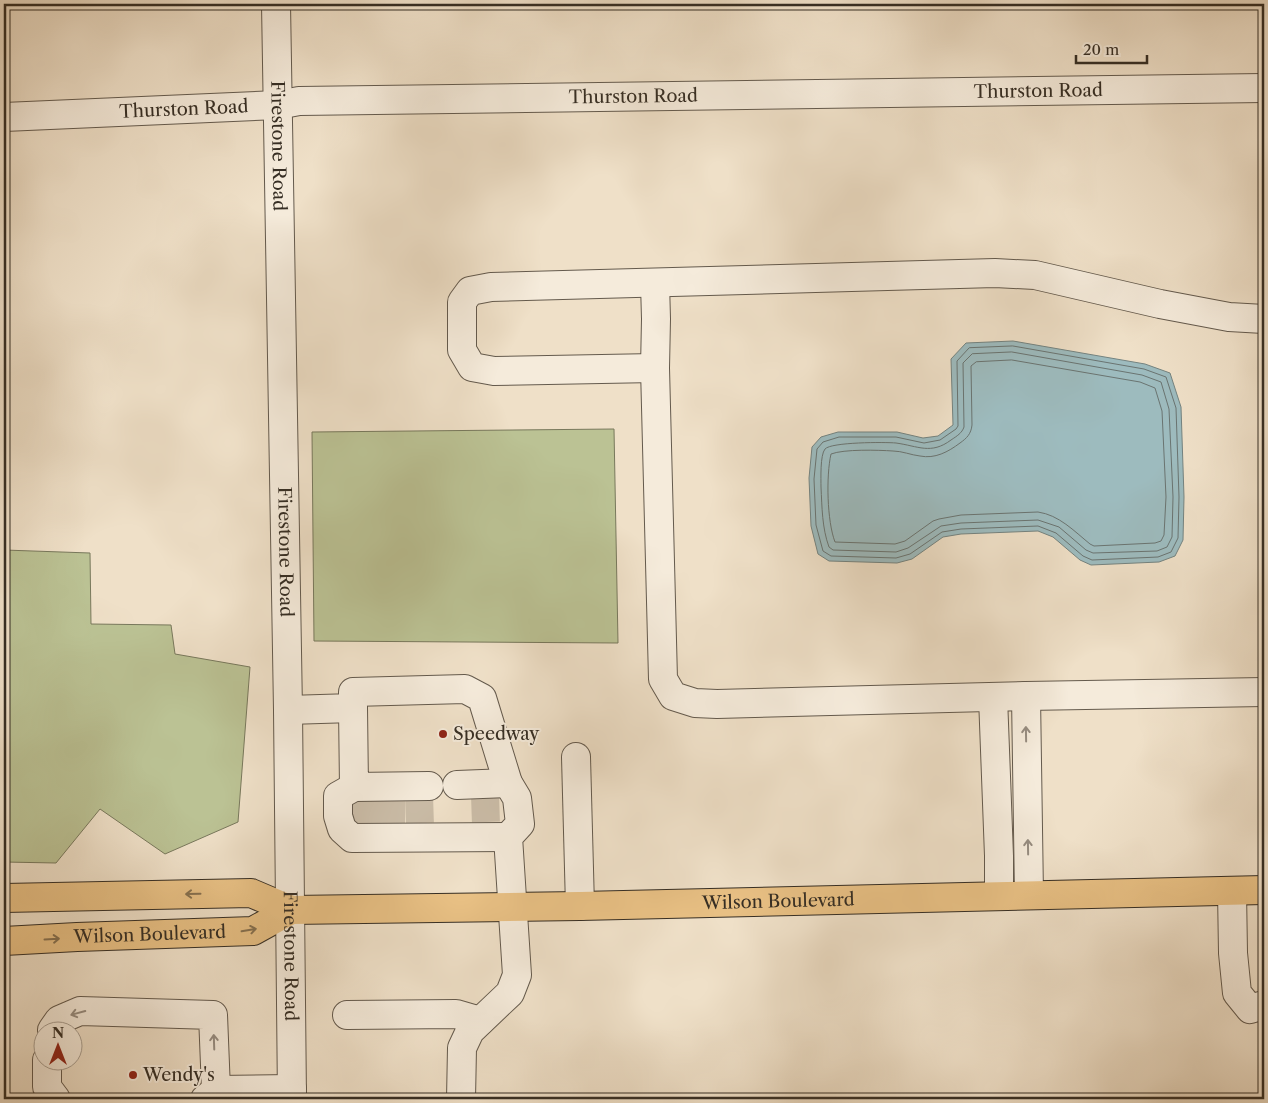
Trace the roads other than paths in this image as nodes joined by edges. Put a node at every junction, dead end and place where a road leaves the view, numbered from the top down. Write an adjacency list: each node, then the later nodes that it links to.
1 (276, 4): 3 (street, Firestone Road)
2 (1264, 88): 3 (street, Thurston Road)
3 (278, 105): 4 (street, Thurston Road); 12 (street, Firestone Road)
4 (4, 117)
5 (655, 282): 6 (street); 7 (street); 7 (street)
6 (1264, 319)
7 (655, 368): 10 (street)
8 (1264, 692): 9 (street)
9 (1026, 696): 10 (street); 14 (street, one-way to 9)
10 (993, 697): 15 (street)
11 (353, 708): 12 (street); 17 (street); 19 (street)
12 (288, 710): 28 (street, Firestone Road)
13 (576, 756): 26 (street)
14 (1027, 772): 15 (street); 23 (street, one-way to 14)
15 (996, 773): 24 (street)
16 (457, 785): 17 (street)
17 (492, 787): 20 (street)
18 (422, 789): 19 (street)
19 (360, 790): 20 (street)
20 (494, 833): 27 (street)
21 (1264, 890): 22 (main road, Wilson Boulevard)
22 (1232, 891): 23 (main road, Wilson Boulevard); 30 (street)
23 (1029, 895): 24 (main road, Wilson Boulevard)
24 (1000, 896): 26 (main road, Wilson Boulevard)
25 (4, 898): 28 (main road, Wilson Boulevard, one-way to 25)
26 (580, 906): 27 (main road, Wilson Boulevard)
27 (513, 907): 28 (main road, Wilson Boulevard); 33 (street)
28 (290, 910): 29 (main road, Wilson Boulevard, one-way to 28); 35 (street, Firestone Road)
29 (4, 941)
30 (1264, 1005)
31 (347, 1015): 33 (street)
32 (58, 1020): 36 (street, one-way to 32)
33 (480, 1021): 38 (street)
34 (46, 1070): 37 (street)
35 (292, 1094): 36 (street)
36 (211, 1095)
37 (56, 1099)
38 (462, 1099)

